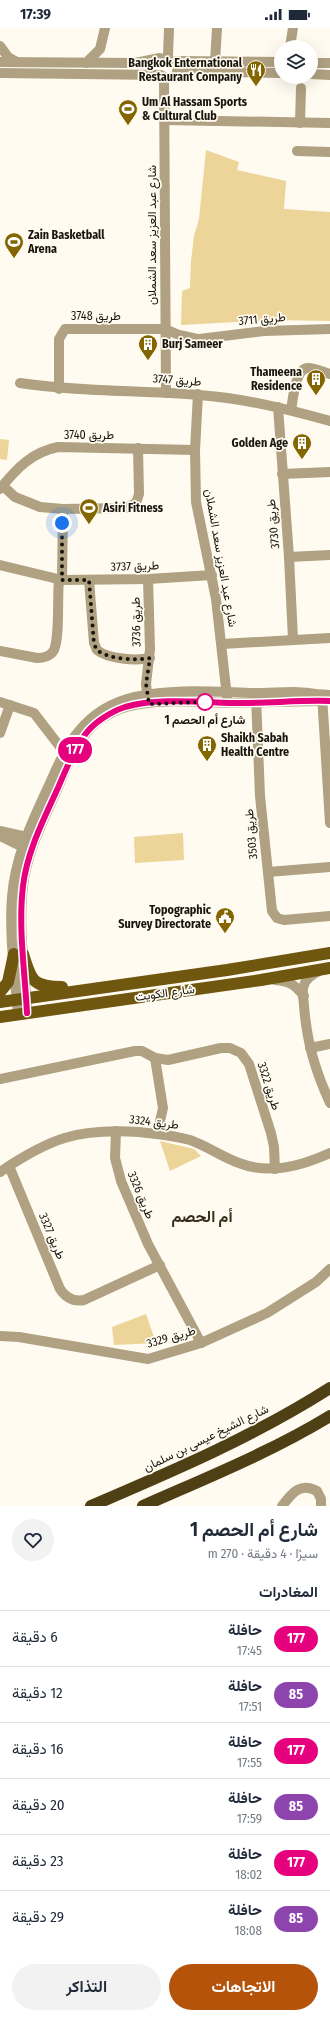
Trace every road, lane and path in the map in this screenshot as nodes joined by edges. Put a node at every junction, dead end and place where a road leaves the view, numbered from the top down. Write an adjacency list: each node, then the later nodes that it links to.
1 (105, 28): 12 (street)
2 (169, 28): 9 (street)
3 (216, 28): 10 (street)
4 (293, 28): 5 (street)
5 (291, 40)
6 (0, 46): 8 (street)
7 (0, 62): 8 (street)
8 (16, 62): 12 (street)
9 (171, 62): 10 (street); 12 (street); 15 (street); 19 (street); 19 (street, شارع عبد العزيز سعد الشملان)
10 (215, 62): 11 (street)
11 (274, 62)
12 (86, 63)
13 (318, 63): 14 (street)
14 (330, 63)
15 (274, 72)
16 (0, 73): 19 (street)
17 (318, 74): 18 (street)
18 (330, 74)
19 (163, 76): 21 (street, شارع عبد العزيز سعد الشملان)
20 (301, 88): 22 (street)
21 (165, 120): 22 (street); 26 (street, شارع عبد العزيز سعد الشملان)
22 (300, 123): 23 (street)
23 (330, 123)
24 (297, 151): 25 (street)
25 (330, 152)
26 (166, 329): 28 (street, طريق 3711); 29 (street, شارع عبد العزيز سعد الشملان); 32 (street, طريق 3748)
27 (330, 329): 28 (street, طريق 3711)
28 (197, 339): 29 (street, طريق 3711)
29 (166, 342): 33 (street, شارع عبد العزيز سعد الشملان)
30 (330, 374): 36 (street)
31 (20, 383): 32 (street, طريق 3747)
32 (59, 389): 33 (street, طريق 3747)
33 (166, 393): 34 (street, طريق 3747)
34 (198, 394): 35 (street, طريق 3747); 39 (street, شارع عبد العزيز سعد الشملان)
35 (278, 407): 36 (street, طريق 3747); 41 (street, طريق 3730)
36 (292, 410): 37 (street, طريق 3747)
37 (330, 420)
38 (138, 448): 39 (street, طريق 3740); 42 (street, طريق 3740); 43 (street)
39 (194, 450): 47 (street, شارع عبد العزيز سعد الشملان)
40 (330, 472): 41 (street)
41 (282, 474): 45 (street, طريق 3730)
42 (1, 488): 43 (street)
43 (62, 509): 49 (street)
44 (330, 555): 45 (street)
45 (289, 557): 52 (street, طريق 3730)
46 (0, 566): 49 (street, طريق 3737)
47 (212, 574): 48 (street, طريق 3737); 53 (street, شارع عبد العزيز سعد الشملان)
48 (148, 579): 50 (street, طريق 3737); 55 (street, طريق 3736)
49 (61, 580): 50 (street, طريق 3737); 54 (street)
50 (89, 580): 55 (street, طريق 3736)
51 (330, 638): 52 (street)
52 (293, 639): 53 (street)
53 (222, 644): 56 (street, شارع عبد العزيز سعد الشملان)
54 (0, 651)
55 (150, 658): 59 (street)
56 (227, 691): 57 (street); 59 (street); 60 (street, شارع عبد العزيز سعد الشملان)
57 (256, 698): 58 (street); 60 (street); 72 (street, طريق 3503)
58 (326, 698): 63 (street)
59 (148, 699): 60 (street); 64 (street); 69 (street)
60 (228, 702)
61 (5, 703): 62 (street); 64 (street)
62 (0, 733)
63 (328, 751): 65 (street)
64 (64, 752): 69 (street)
65 (329, 802): 66 (street)
66 (330, 823)
67 (0, 830): 69 (street)
68 (0, 836): 70 (street)
69 (30, 837): 70 (street)
70 (27, 849): 75 (street)
71 (330, 867): 72 (street)
72 (268, 872): 73 (street, طريق 3503)
73 (330, 916)
74 (330, 952): 78 (main road, شارع الكويت)
75 (18, 954): 78 (main road); 79 (main road); 81 (street)
76 (328, 968): 77 (main road, شارع الكويت); 80 (street)
77 (261, 980): 80 (street); 83 (main road, شارع الكويت)
78 (81, 990): 81 (main road, شارع الكويت)
79 (0, 992)
80 (304, 996): 86 (street)
81 (21, 999): 82 (main road, شارع الكويت); 83 (street)
82 (0, 1002)
83 (22, 1014): 84 (main road, شارع الكويت)
84 (0, 1017)
85 (330, 1044): 86 (street)
86 (310, 1048): 89 (street)
87 (155, 1058): 88 (street, طريق 3322); 91 (street); 94 (street, طريق 3322)
88 (0, 1079)
89 (330, 1103)
90 (116, 1131): 91 (street, طريق 3324); 93 (street, طريق 3324); 96 (street, طريق 3326)
91 (157, 1134): 94 (street, طريق 3324)
92 (330, 1153): 94 (street, طريق 3324)
93 (9, 1166): 95 (street, طريق 3324); 96 (street, طريق 3327)
94 (275, 1169)
95 (0, 1172)
96 (160, 1265): 99 (street, طريق 3326)
97 (330, 1270): 99 (street, طريق 3329)
98 (0, 1336): 99 (street, طريق 3329)
99 (201, 1343)
100 (330, 1388): 104 (highway, شارع الشيخ عيسى بن سلمان)
101 (330, 1416): 103 (highway)
102 (330, 1422): 103 (street)
103 (307, 1430): 105 (highway)
104 (91, 1506)
105 (143, 1506)
106 (282, 1506): 107 (street)
107 (321, 1506)

